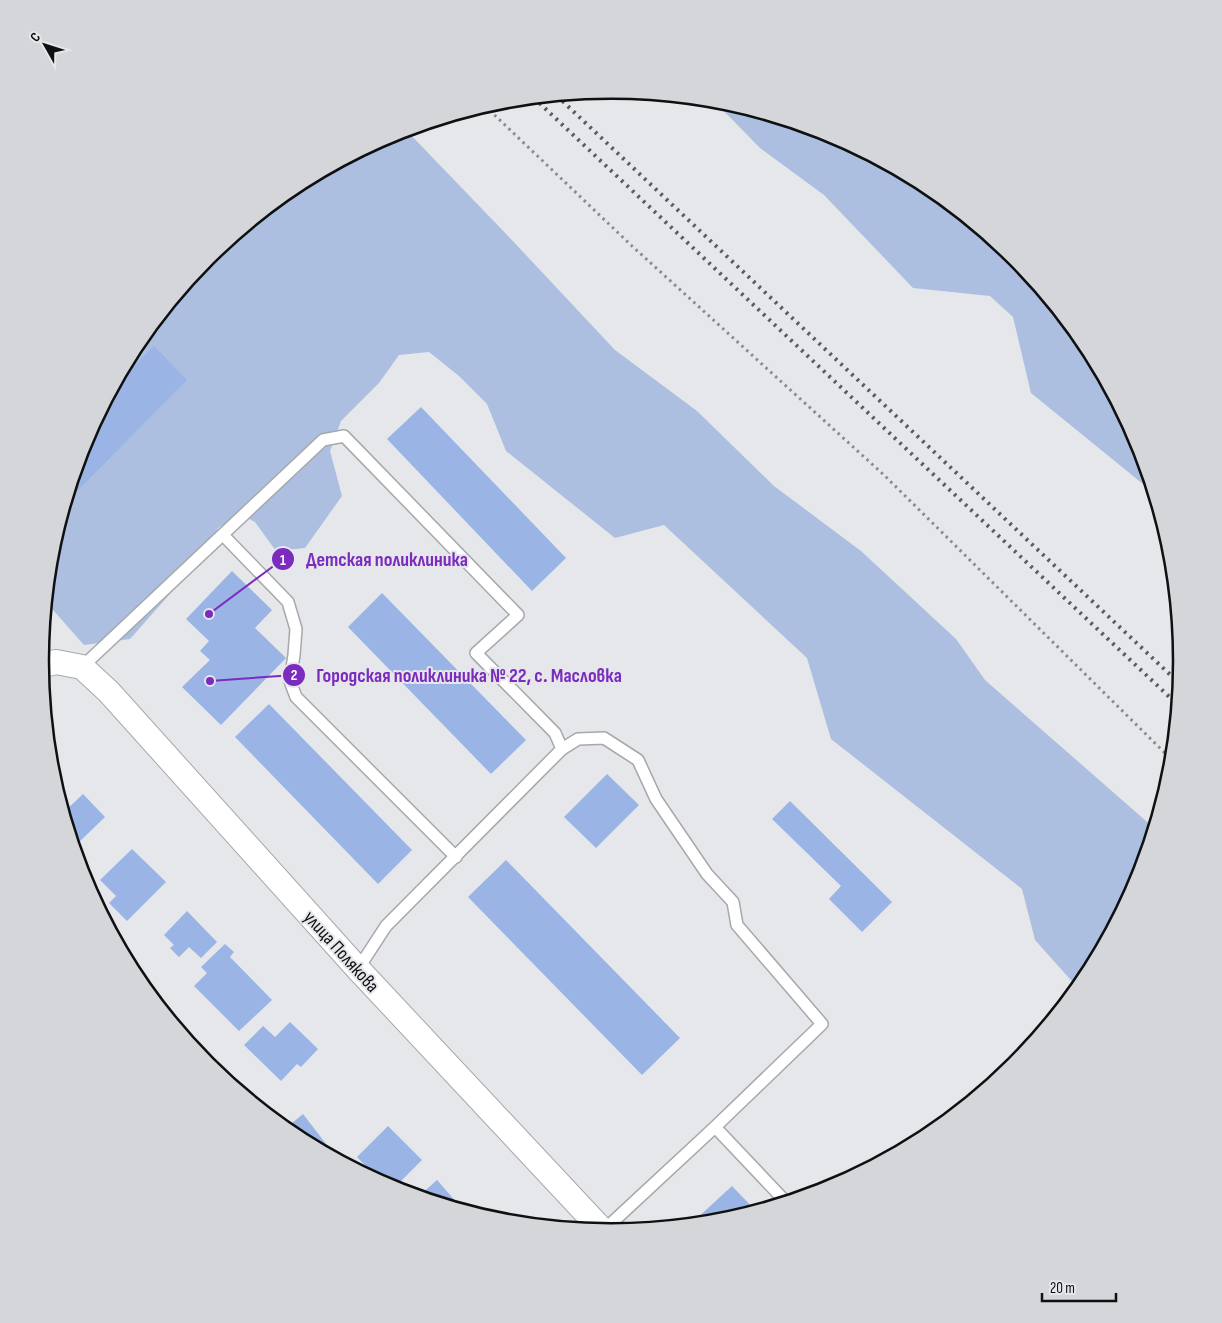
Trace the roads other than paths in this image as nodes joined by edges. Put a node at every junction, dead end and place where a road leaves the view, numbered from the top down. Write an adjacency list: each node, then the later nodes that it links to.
1 (223, 535): 3 (lane); 4 (lane); 5 (lane)
2 (49, 664): 3 (street)
3 (82, 667): 6 (street, улица Полякова)
4 (562, 749): 5 (lane); 7 (lane)
5 (456, 857): 6 (lane)
6 (358, 970): 9 (street, улица Полякова)
7 (715, 1126): 8 (lane); 10 (lane)
8 (782, 1197)
9 (596, 1224)
10 (610, 1224)

